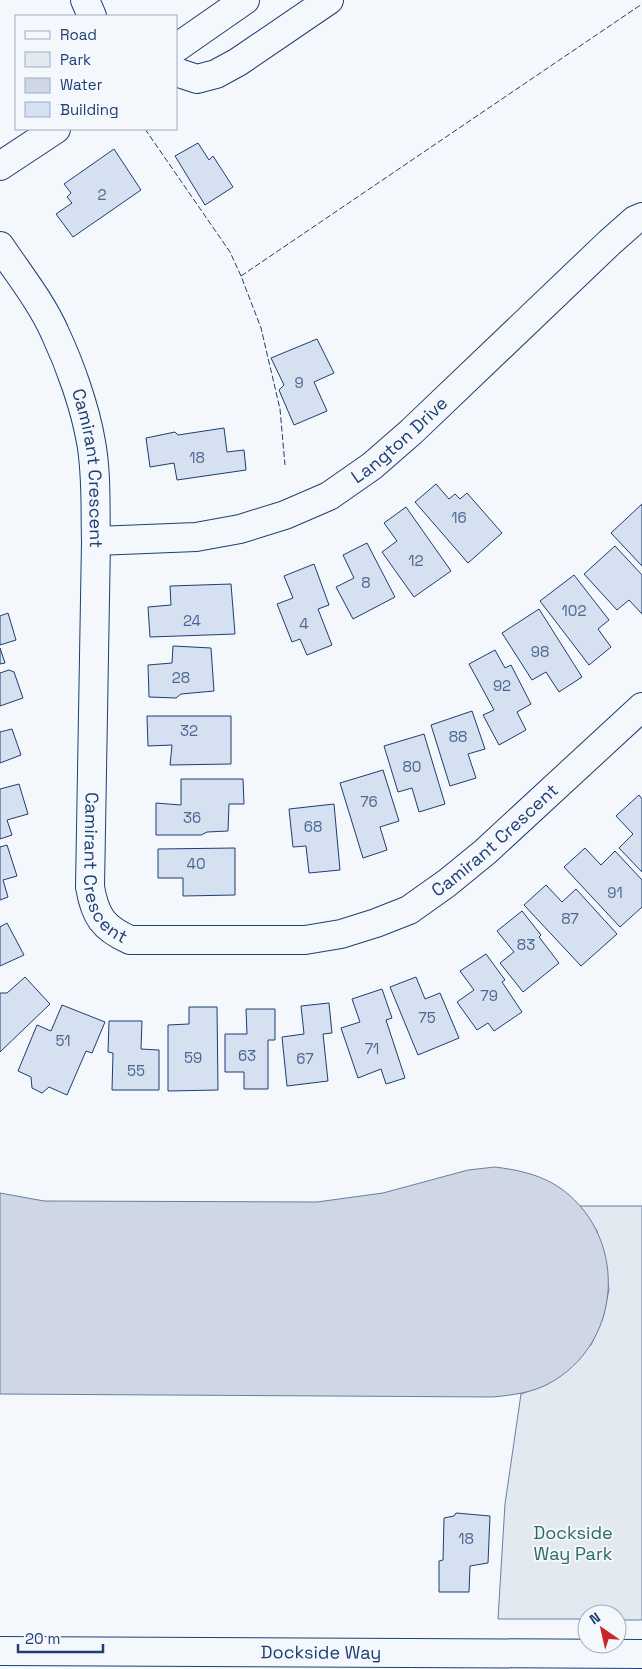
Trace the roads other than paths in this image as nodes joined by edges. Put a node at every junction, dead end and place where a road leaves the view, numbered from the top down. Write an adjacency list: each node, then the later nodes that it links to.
1 (85, 0): 4 (street)
2 (246, 0): 5 (street)
3 (329, 0): 6 (street)
4 (92, 15)
5 (178, 47)
6 (178, 73)
7 (54, 130): 8 (street)
8 (0, 166)
9 (642, 217): 11 (street, Langton Drive)
10 (0, 246): 11 (street, Camirant Crescent)
11 (96, 541): 12 (street, Camirant Crescent)
12 (642, 707)
13 (0, 1651): 15 (street, Dockside Way)
14 (642, 1654): 15 (street, Dockside Way)
15 (329, 1661)

